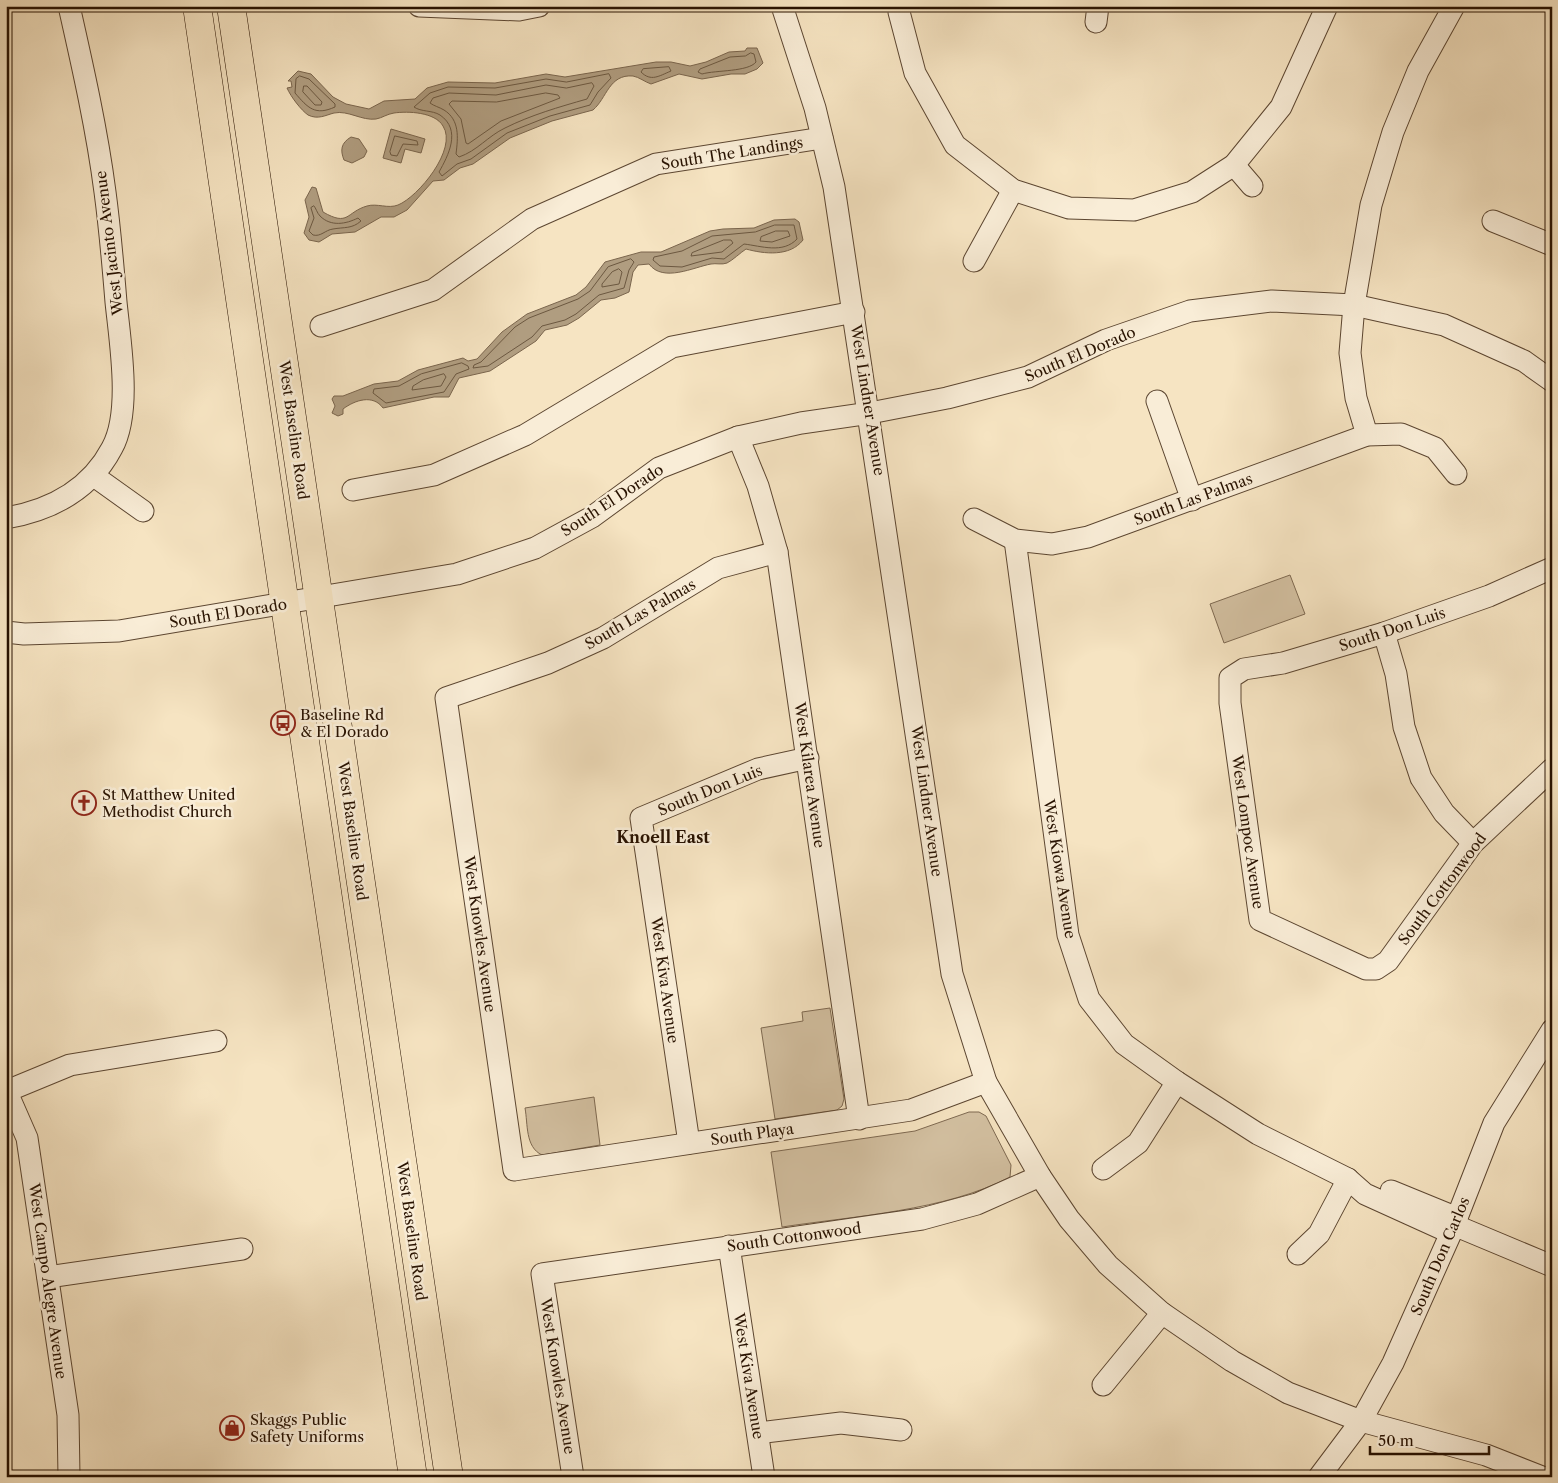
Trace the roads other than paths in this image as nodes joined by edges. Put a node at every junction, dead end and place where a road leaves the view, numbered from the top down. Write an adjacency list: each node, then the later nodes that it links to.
1 (69, 6): 26 (street, West Jacinto Avenue)
2 (197, 6): 36 (main road)
3 (231, 6): 35 (main road, West Baseline Road)
4 (420, 6): 5 (street)
5 (539, 6)
6 (782, 6): 10 (street, West Lindner Avenue)
7 (899, 6): 13 (street)
8 (1328, 6): 11 (street)
9 (1454, 6): 17 (street)
10 (822, 138): 18 (street, West Lindner Avenue); 19 (street, South The Landings)
11 (1234, 165): 12 (street); 13 (street)
12 (1252, 186)
13 (1013, 190): 16 (street)
14 (1493, 220): 15 (street)
15 (1552, 244)
16 (974, 261)
17 (1354, 305): 20 (street, South El Dorado); 22 (street, South El Dorado); 23 (street)
18 (854, 312): 22 (street, West Lindner Avenue); 27 (street)
19 (322, 326)
20 (1552, 381)
21 (1157, 401): 28 (street)
22 (870, 413): 24 (street, South El Dorado); 48 (street, West Lindner Avenue)
23 (1367, 435): 25 (street, South Las Palmas); 28 (street, South Las Palmas)
24 (738, 437): 33 (street, West Kilarea Avenue); 35 (street, South El Dorado)
25 (1456, 474)
26 (94, 476): 29 (street); 30 (street, West Jacinto Avenue)
27 (353, 490)
28 (1192, 500): 32 (street, South Las Palmas)
29 (143, 511)
30 (6, 518)
31 (974, 519): 32 (street)
32 (1015, 540): 49 (street, West Kiowa Avenue)
33 (777, 552): 40 (street, South Las Palmas); 41 (street, West Kilarea Avenue)
34 (1552, 568): 38 (street, South Don Luis)
35 (318, 599): 36 (street, South El Dorado); 71 (main road, West Baseline Road)
36 (285, 604): 37 (street, South El Dorado); 70 (main road)
37 (6, 632)
38 (1384, 633): 39 (street, South Don Luis); 44 (street)
39 (1230, 678): 45 (street, West Lompoc Avenue)
40 (446, 698): 54 (street, West Knowles Avenue)
41 (808, 758): 43 (street, South Don Luis); 51 (street, West Kilarea Avenue)
42 (1550, 773): 44 (street, South Cottonwood)
43 (641, 818): 52 (street, West Kiva Avenue)
44 (1473, 843): 45 (street, South Cottonwood)
45 (1376, 969)
46 (1552, 1030): 57 (street, South Don Carlos)
47 (216, 1041): 50 (street)
48 (986, 1082): 51 (street, South Playa); 55 (street, West Lindner Avenue)
49 (1176, 1082): 53 (street); 56 (street, West Kiowa Avenue)
50 (7, 1091): 63 (street, West Campo Alegre Avenue)
51 (859, 1119): 52 (street, South Playa)
52 (689, 1143): 54 (street, South Playa)
53 (1103, 1169)
54 (514, 1170)
55 (1040, 1176): 58 (street, South Cottonwood); 64 (street, West Lindner Avenue)
56 (1348, 1178): 57 (street, West Kiowa Avenue); 60 (street)
57 (1454, 1225): 61 (street, West Kiowa Avenue); 66 (street, South Don Carlos)
58 (729, 1246): 62 (street, South Cottonwood); 68 (street, West Kiva Avenue)
59 (242, 1249): 63 (street)
60 (1298, 1254)
61 (1552, 1266)
62 (542, 1274): 72 (street, West Knowles Avenue)
63 (48, 1277): 69 (street, West Campo Alegre Avenue)
64 (1162, 1314): 65 (street); 66 (street, West Lindner Avenue)
65 (1103, 1385)
66 (1361, 1421): 74 (street, South Don Carlos); 75 (street, West Lindner Avenue)
67 (901, 1430): 68 (street)
68 (758, 1433): 73 (street, West Kiva Avenue)
69 (69, 1477)
70 (413, 1477)
71 (449, 1477)
72 (573, 1477)
73 (764, 1477)
74 (1319, 1477)
75 (1542, 1477)

